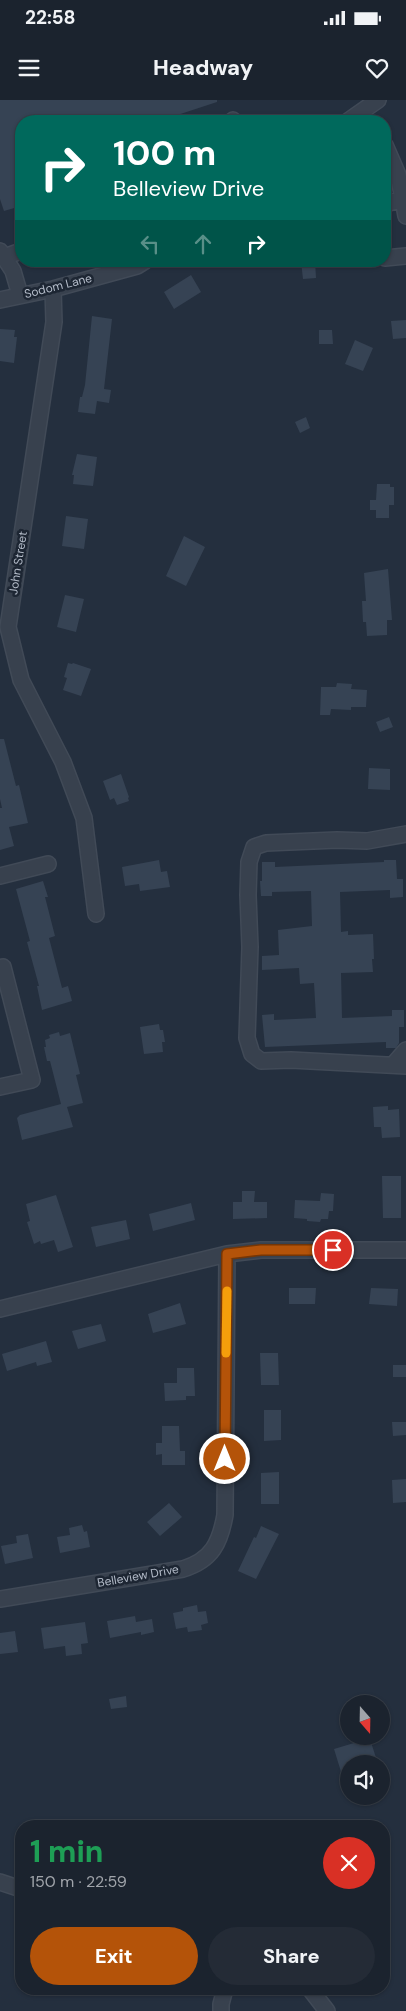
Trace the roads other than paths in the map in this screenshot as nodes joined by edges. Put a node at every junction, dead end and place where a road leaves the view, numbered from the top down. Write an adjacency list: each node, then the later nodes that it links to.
1 (378, 100): 2 (street)
2 (367, 115)
3 (391, 159): 4 (street)
4 (403, 199): 5 (street); 6 (street)
5 (391, 202)
6 (406, 216)
7 (15, 251): 8 (street)
8 (2, 254): 13 (street)
9 (406, 256): 10 (street)
10 (391, 257)
11 (133, 267): 12 (street, Sodom Lane)
12 (53, 289): 13 (street, Sodom Lane); 15 (street, John Street)
13 (20, 295): 14 (street, Sodom Lane)
14 (0, 300)
15 (4, 632): 19 (street, John Street)
16 (406, 834): 22 (street)
17 (48, 864): 18 (street)
18 (0, 876)
19 (96, 914)
20 (3, 967): 23 (street)
21 (406, 1050): 22 (street)
22 (400, 1066)
23 (0, 1087)
24 (406, 1250): 25 (street)
25 (227, 1254): 26 (street); 27 (street, Belleview Drive)
26 (0, 1310)
27 (0, 1599)
28 (0, 1882): 29 (street)
29 (15, 1887)
30 (223, 1995): 32 (street)
31 (315, 1995): 33 (street)
32 (221, 2011)
33 (327, 2011)

